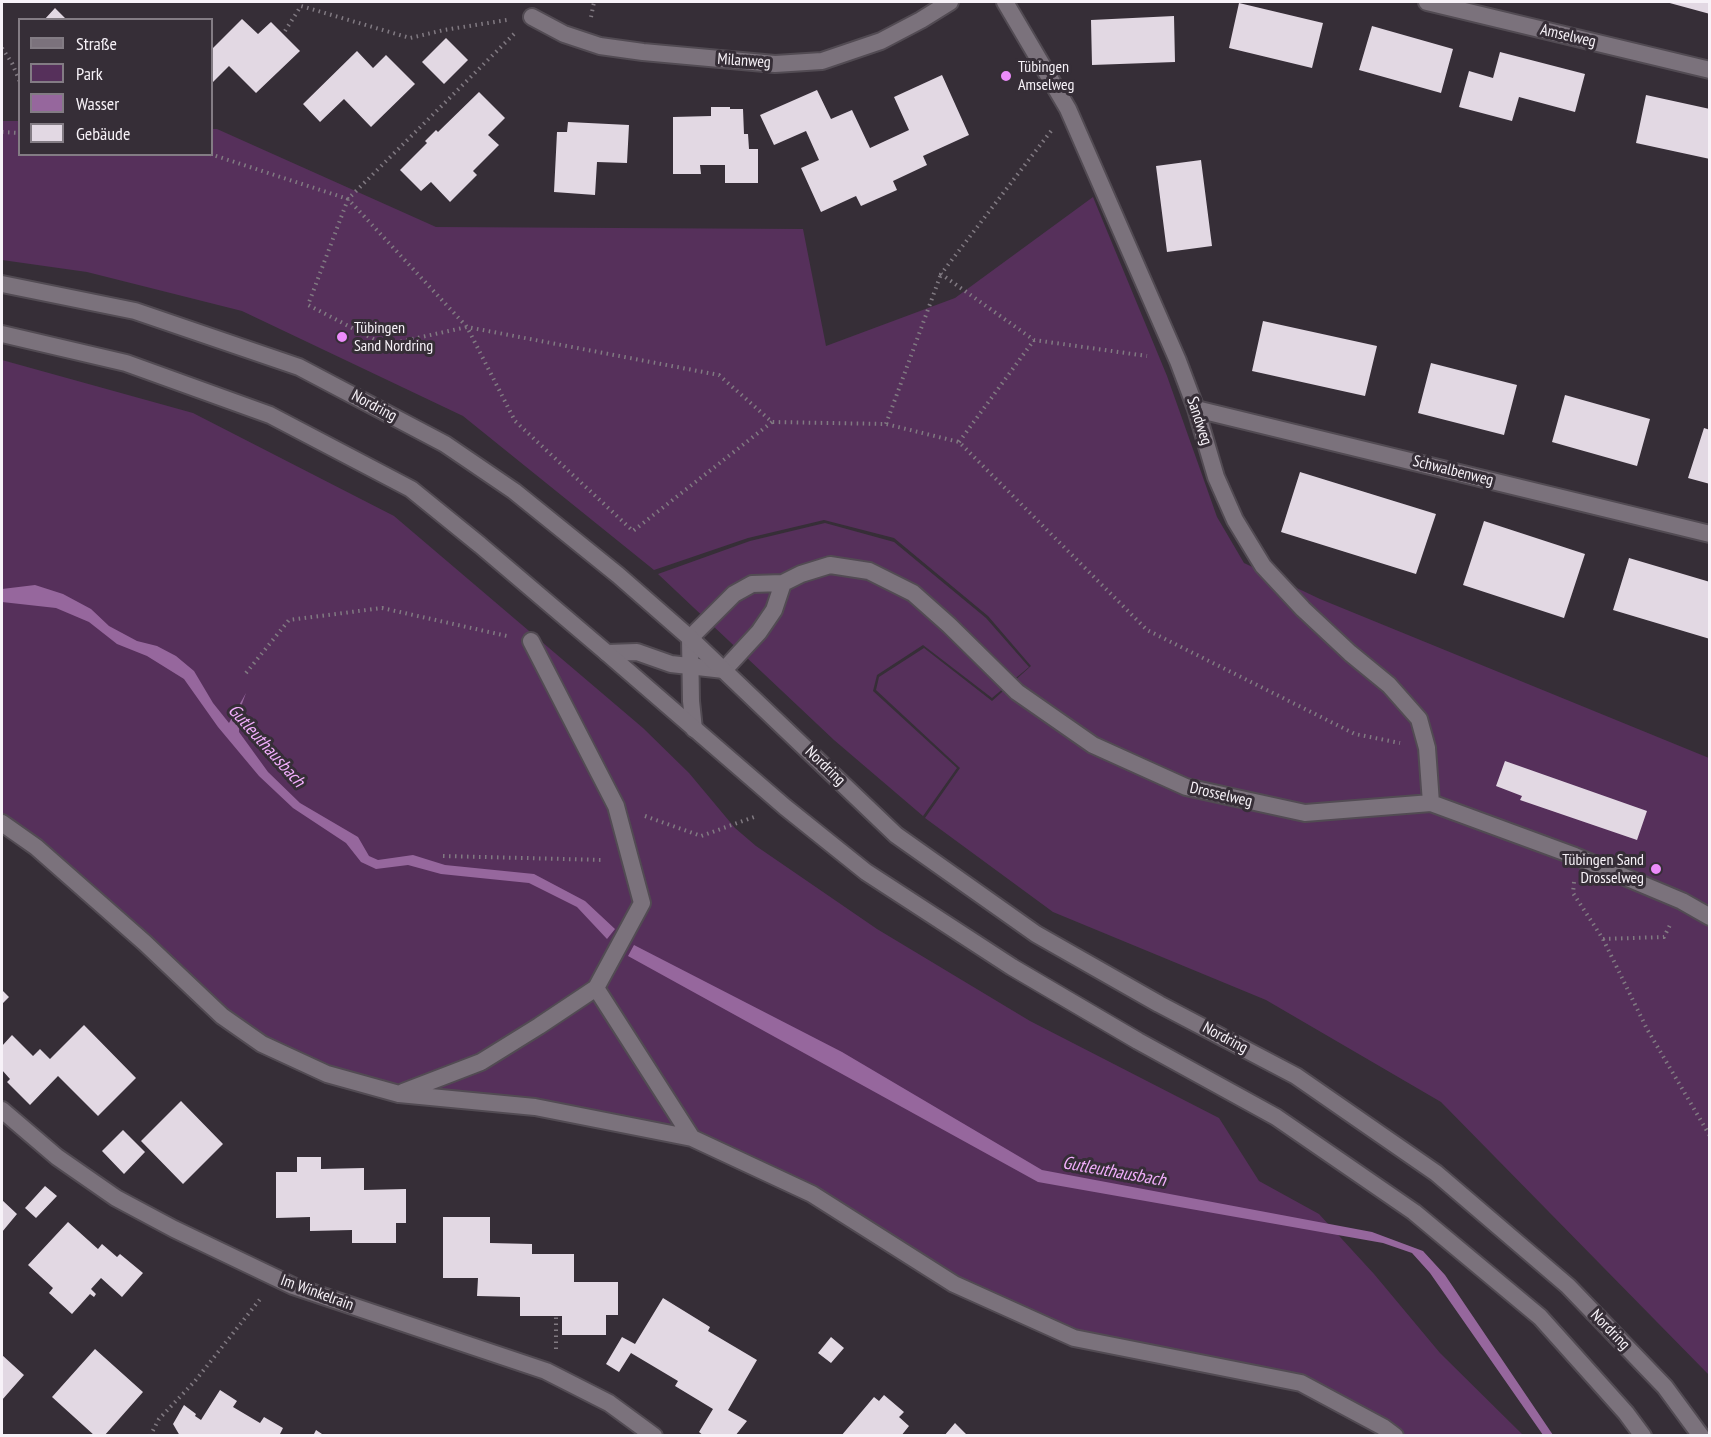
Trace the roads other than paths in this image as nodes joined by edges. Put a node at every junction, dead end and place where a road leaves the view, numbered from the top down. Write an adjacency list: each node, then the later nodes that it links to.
1 (950, 2): 4 (street, Milanweg)
2 (1005, 2): 8 (street, Sandweg)
3 (1427, 2): 5 (street, Amselweg)
4 (532, 17)
5 (1710, 70)
6 (2, 284): 11 (street, Nordring)
7 (2, 334): 13 (street)
8 (1196, 409): 9 (street, Schwalbenweg); 17 (street, Sandweg)
9 (1710, 534)
10 (783, 583): 11 (street, Drosselweg); 15 (street); 17 (street, Drosselweg)
11 (690, 638): 14 (street); 15 (street, Nordring)
12 (531, 642): 20 (street)
13 (607, 653): 14 (street); 16 (street)
14 (690, 667): 15 (street); 16 (street)
15 (724, 670): 27 (street, Nordring)
16 (694, 729): 26 (street)
17 (1431, 803): 19 (street, Drosselweg)
18 (2, 823): 21 (street)
19 (1710, 917)
20 (596, 988): 21 (street); 23 (street)
21 (399, 1094): 23 (street)
22 (2, 1110): 24 (street, Im Winkelrain)
23 (692, 1138): 25 (street)
24 (654, 1436)
25 (1395, 1436)
26 (1643, 1436)
27 (1701, 1436)

